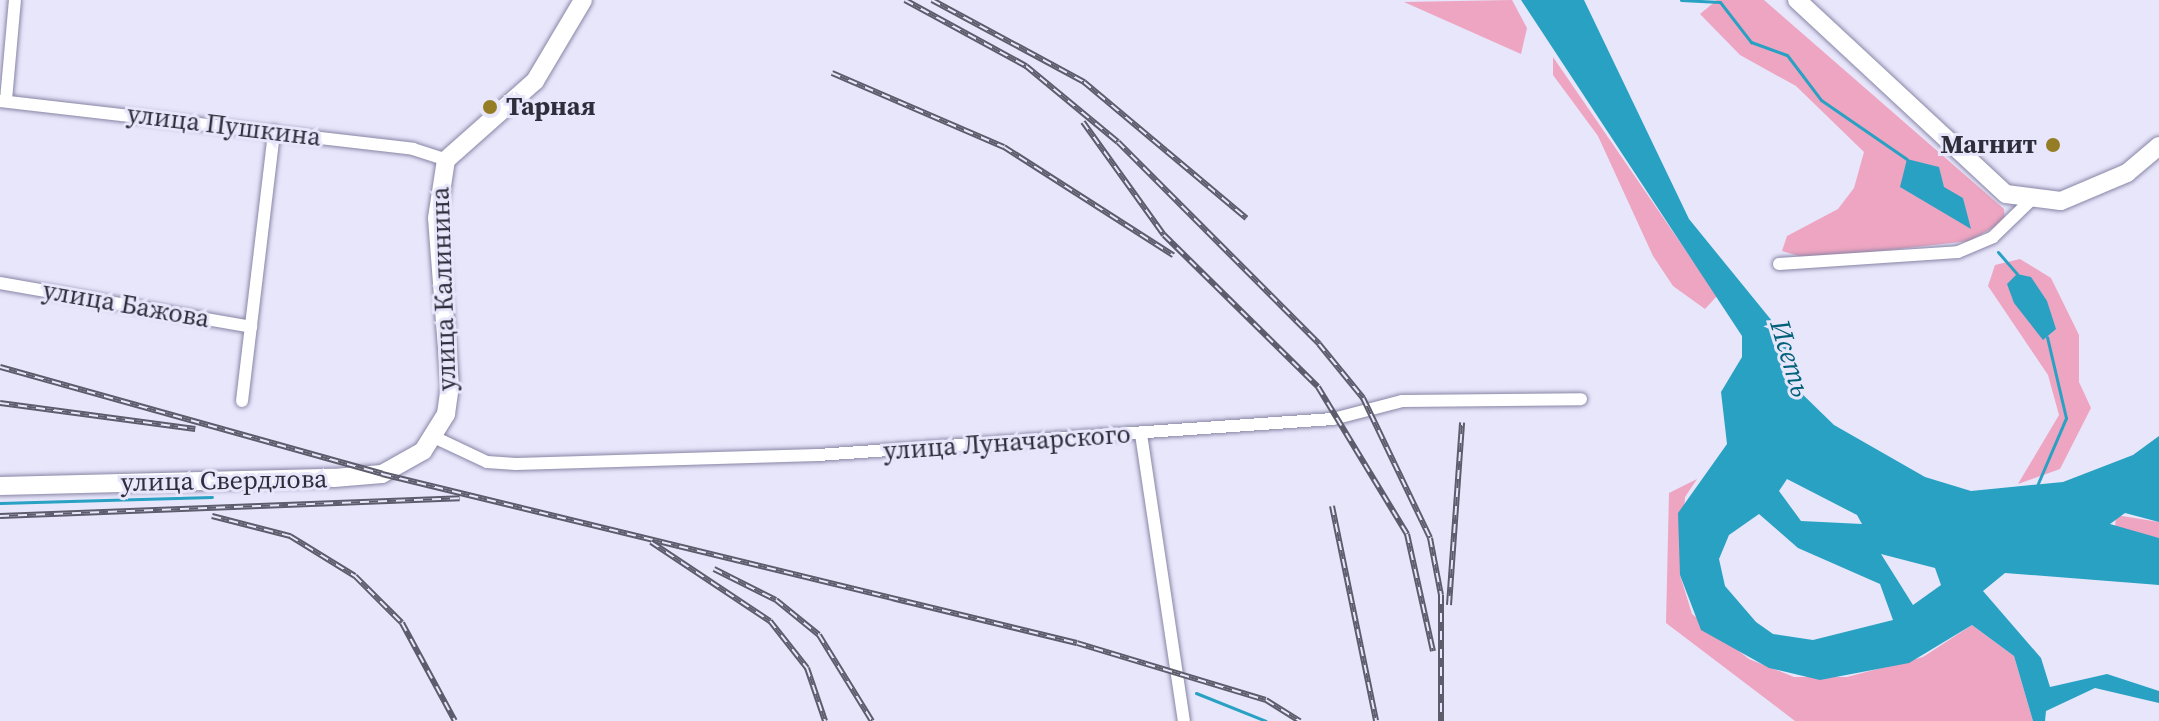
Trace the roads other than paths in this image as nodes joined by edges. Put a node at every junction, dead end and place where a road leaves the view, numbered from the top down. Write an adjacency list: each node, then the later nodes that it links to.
1 (15, 0): 4 (street)
2 (583, 0): 7 (main road, улица Калинина)
3 (1797, 0): 8 (main road)
4 (3, 100): 5 (street, улица Пушкина)
5 (274, 131): 7 (street, улица Пушкина); 11 (street)
6 (2159, 146): 8 (main road)
7 (446, 160): 15 (main road, улица Калинина)
8 (2029, 202): 9 (street)
9 (1779, 264)
10 (0, 283): 11 (street, улица Бажова)
11 (251, 327): 13 (street)
12 (1581, 399): 14 (street, улица Луначарского)
13 (242, 401)
14 (1141, 434): 15 (street, улица Луначарского); 17 (street)
15 (436, 438): 16 (main road, улица Свердлова)
16 (0, 486)
17 (1184, 721)

